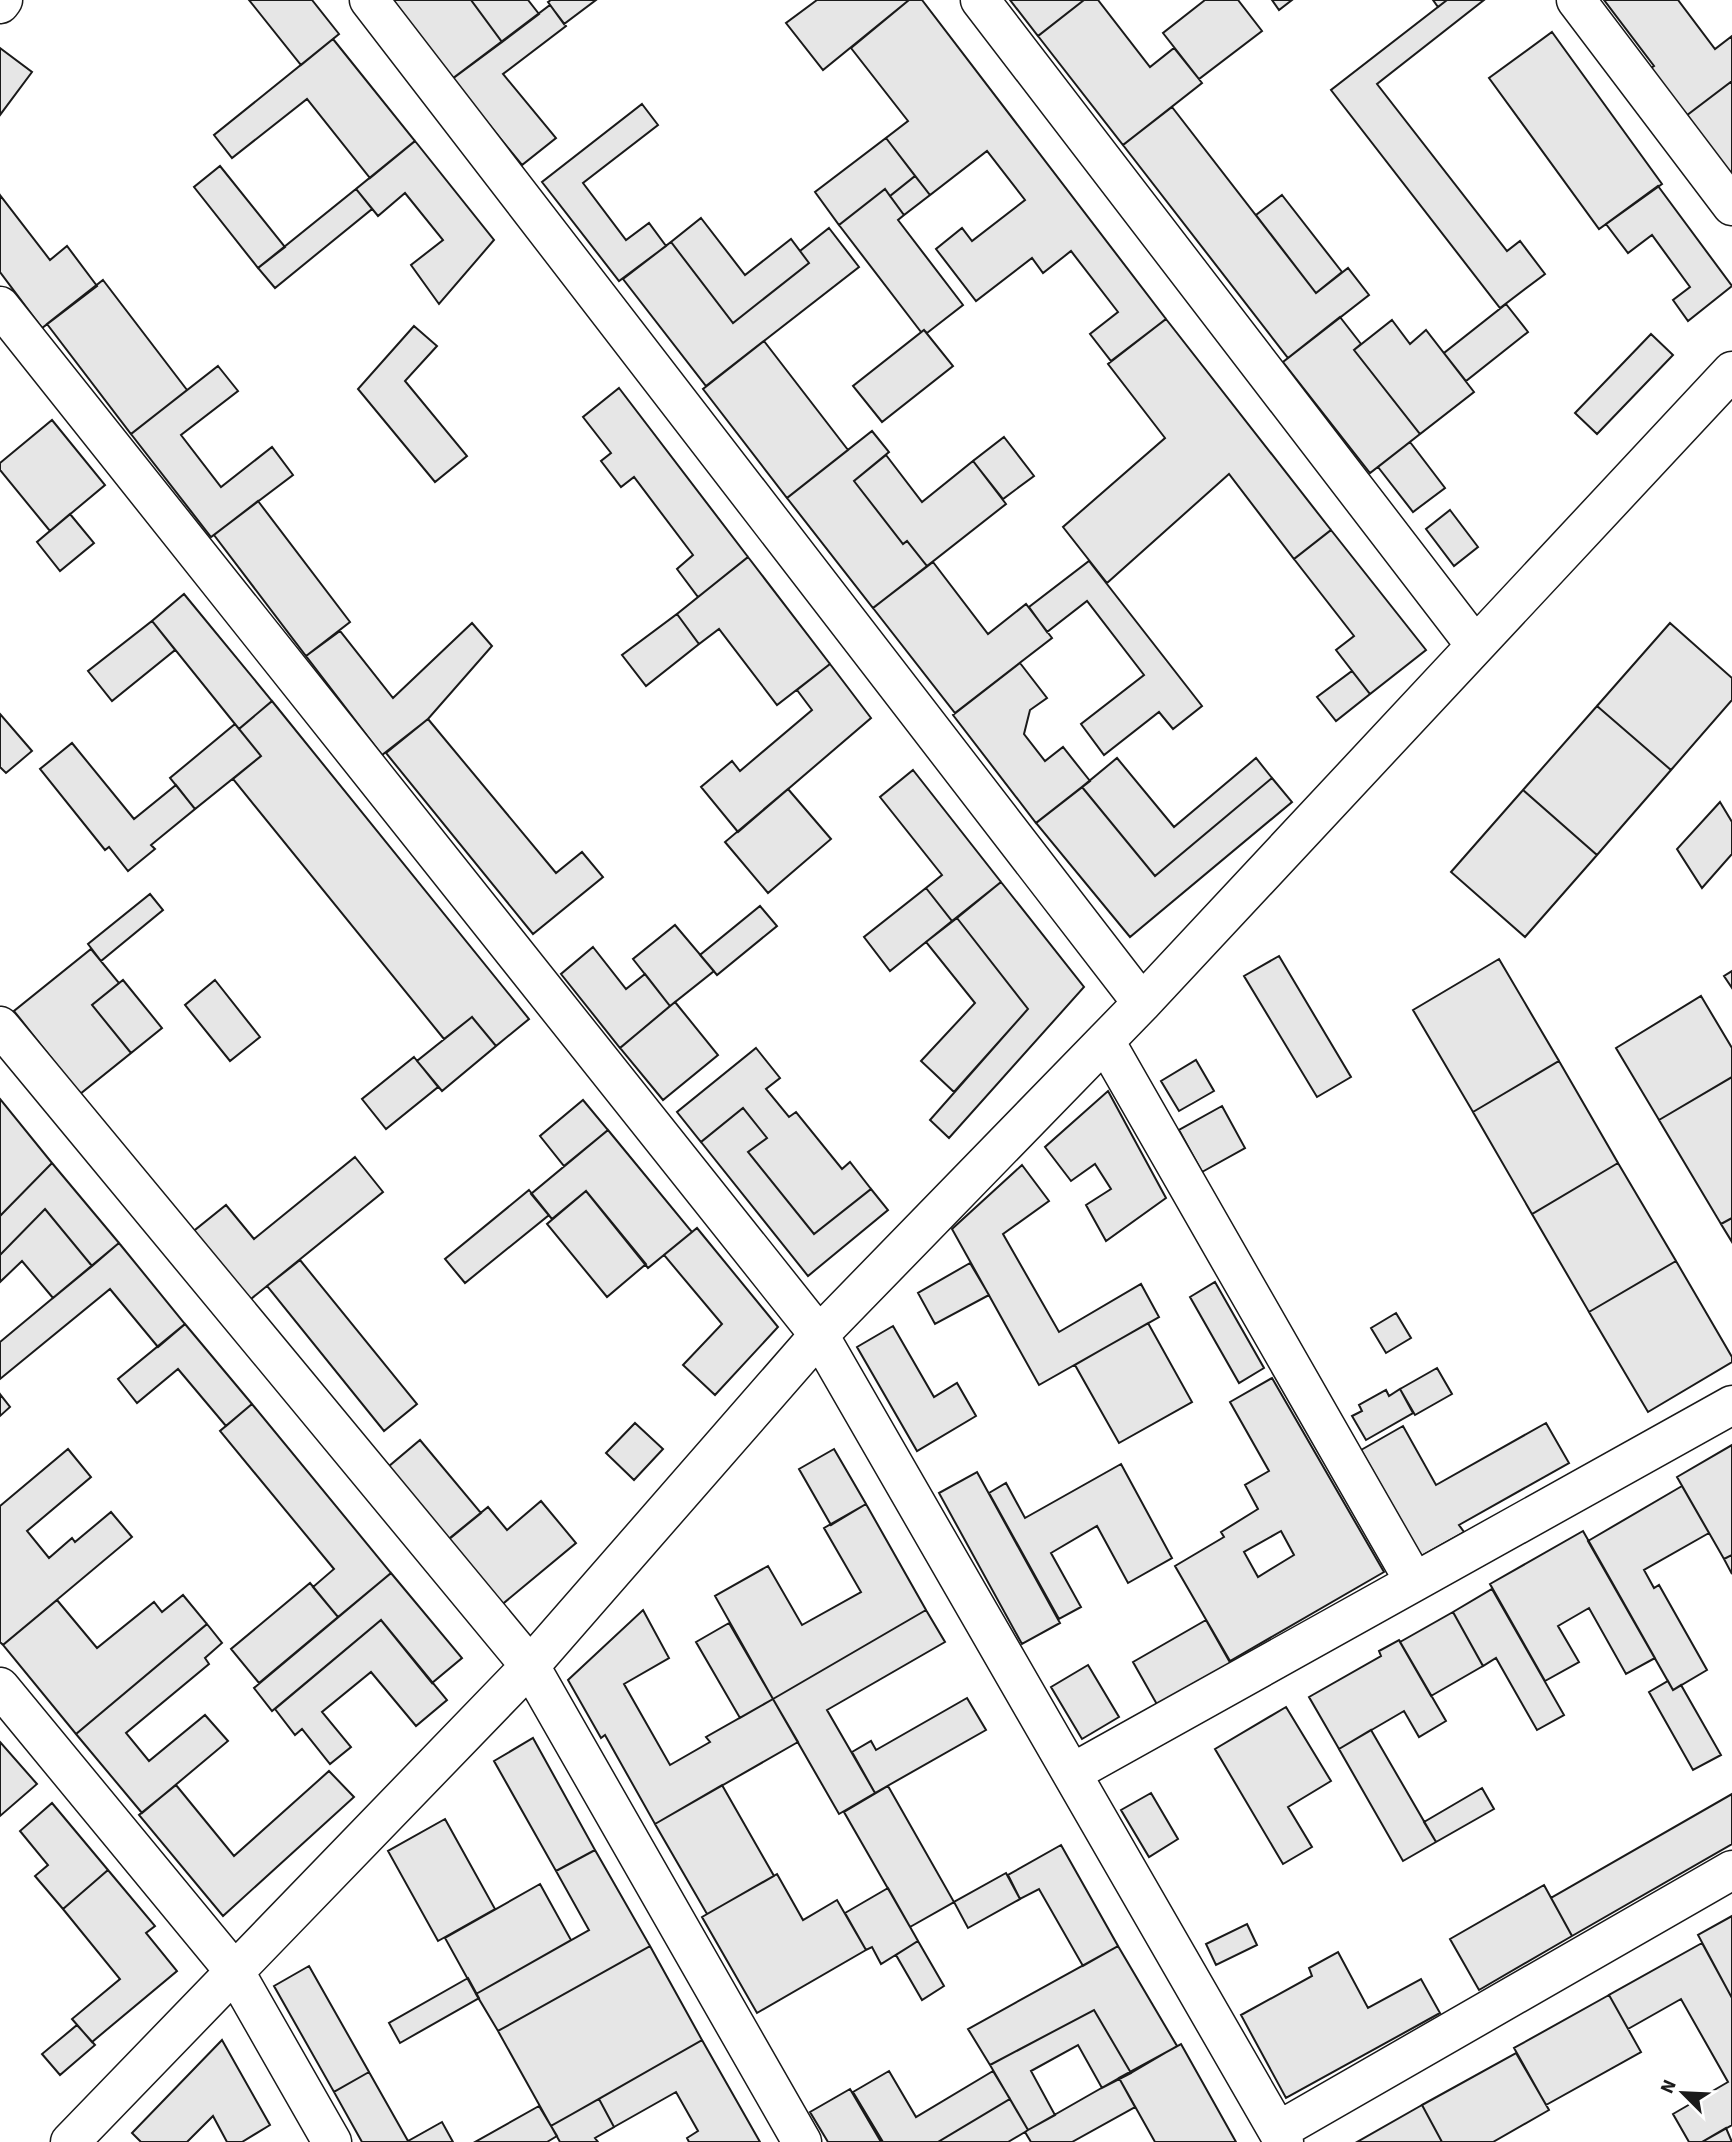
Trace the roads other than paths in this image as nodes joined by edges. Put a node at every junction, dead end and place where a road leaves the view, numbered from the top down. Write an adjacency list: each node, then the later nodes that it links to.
1 (3, 0): 5 (street)
2 (369, 0): 10 (street)
3 (980, 0): 9 (street)
4 (1576, 0): 6 (street)
5 (0, 4)
6 (1732, 206)
7 (0, 306): 13 (street)
8 (1732, 371): 9 (street)
9 (1475, 645): 10 (street)
10 (1142, 1003): 12 (street)
11 (0, 1026): 16 (street)
12 (1105, 1041): 13 (street); 15 (street)
13 (819, 1335): 16 (street); 18 (street)
14 (1732, 1405): 15 (street)
15 (1414, 1581): 18 (street)
16 (530, 1665): 20 (street); 24 (street)
17 (0, 1687): 20 (street)
18 (1072, 1773): 21 (street)
19 (1732, 1870): 21 (street)
20 (235, 1972): 22 (street); 23 (street)
21 (1281, 2137)
22 (70, 2142)
23 (331, 2142)
24 (802, 2142)

